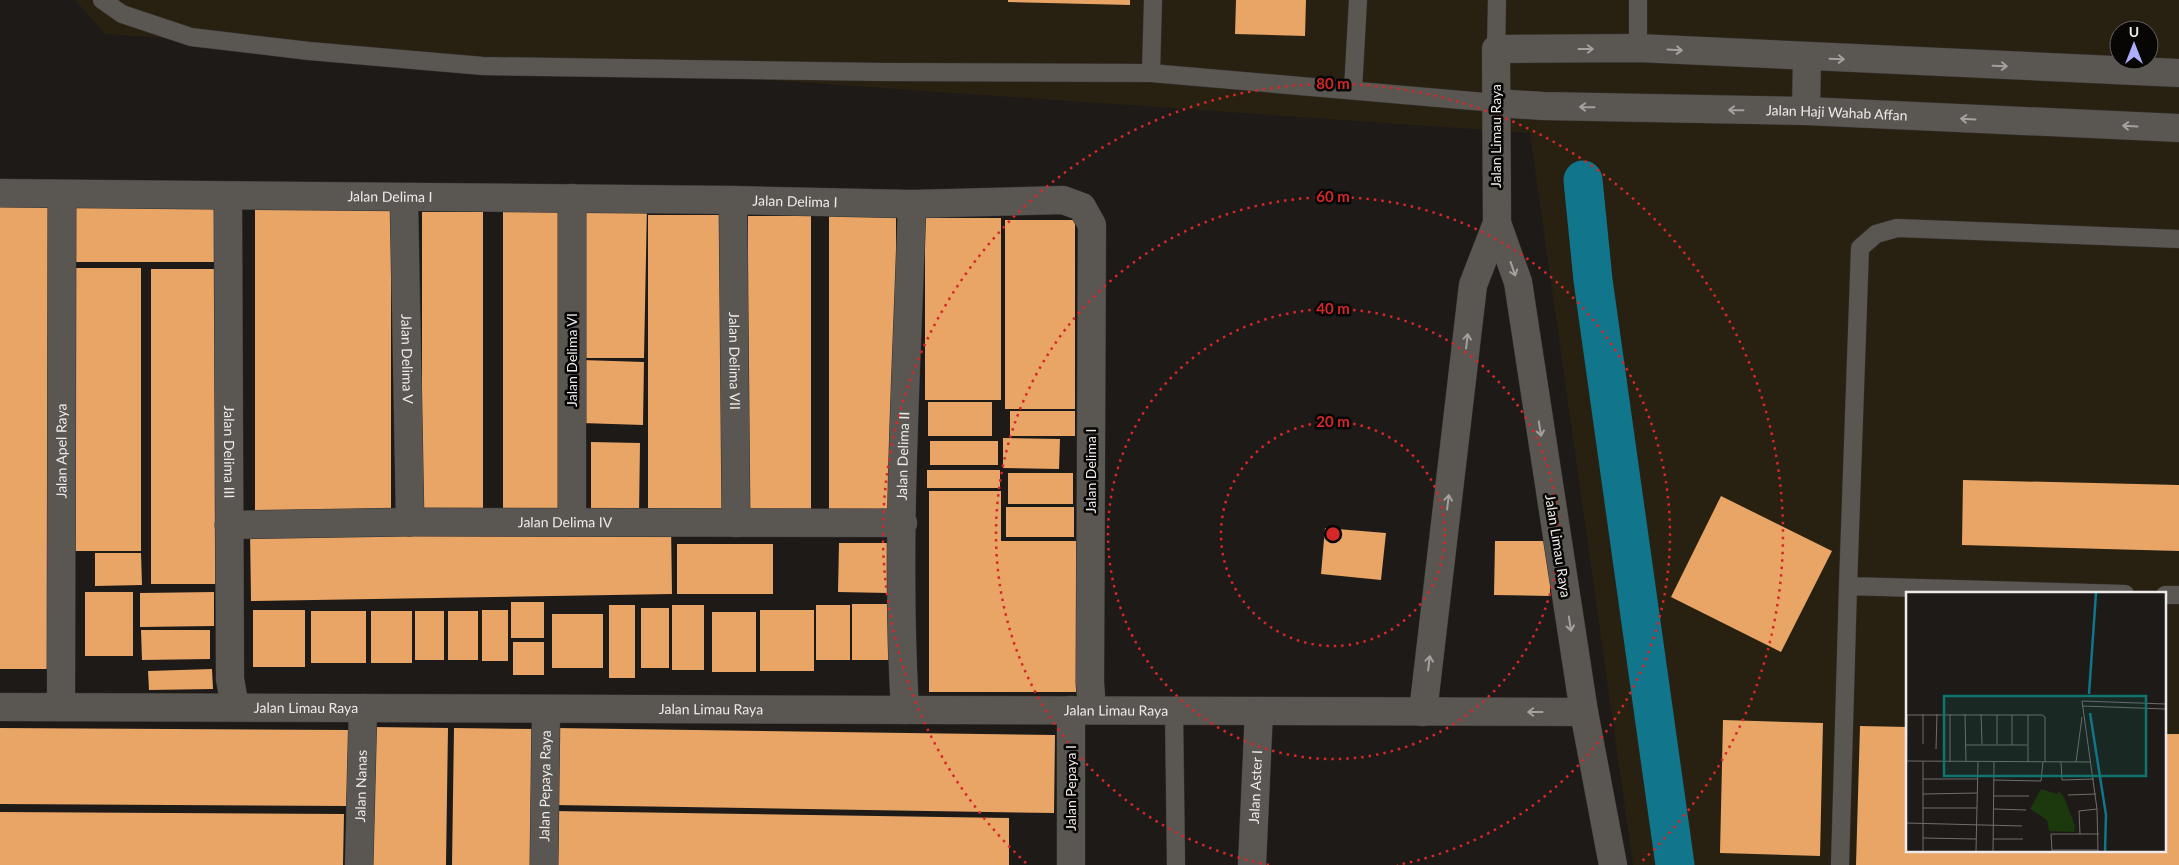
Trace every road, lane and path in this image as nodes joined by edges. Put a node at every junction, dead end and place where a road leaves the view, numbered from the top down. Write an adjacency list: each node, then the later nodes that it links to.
1 (102, 0): 9 (lane)
2 (1153, 0): 9 (lane)
3 (1358, 0): 11 (lane)
4 (1497, 0): 7 (lane)
5 (1638, 0): 6 (lane)
6 (1632, 48): 7 (street, one-way to 6); 8 (street, one-way to 8)
7 (1496, 49): 12 (street, Jalan Limau Raya)
8 (1807, 57): 10 (street, one-way to 10); 13 (street)
9 (1151, 73): 11 (lane)
10 (2179, 73)
11 (1353, 90): 12 (lane)
12 (1496, 103): 13 (street, Jalan Haji Wahab Affan, one-way to 12); 22 (street, Jalan Limau Raya)
13 (1806, 112): 14 (street, Jalan Haji Wahab Affan, one-way to 13)
14 (2179, 128)
15 (0, 193): 16 (street, Jalan Delima I)
16 (62, 194): 17 (street, Jalan Delima I); 34 (street, Jalan Apel Raya)
17 (228, 196): 18 (street, Jalan Delima I); 28 (street, Jalan Delima III)
18 (404, 198): 19 (street, Jalan Delima I); 24 (street, Jalan Delima V)
19 (572, 198): 20 (street, Jalan Delima I); 25 (street, Jalan Delima VI)
20 (733, 200): 21 (street, Jalan Delima I); 26 (street, Jalan Delima VII)
21 (912, 204): 27 (street, Jalan Delima II); 39 (street, Jalan Delima I)
22 (1497, 223): 42 (street, Jalan Limau Raya, one-way to 22); 43 (street, Jalan Limau Raya, one-way to 43)
23 (2179, 239): 29 (lane)
24 (410, 522): 25 (street, Jalan Delima IV); 28 (street, Jalan Delima IV)
25 (572, 522): 26 (street, Jalan Delima IV)
26 (736, 523): 27 (street, Jalan Delima IV)
27 (902, 524): 38 (street, Jalan Delima II)
28 (229, 525): 35 (street, Jalan Delima III)
29 (1848, 586): 30 (lane); 50 (lane)
30 (2056, 592)
31 (2166, 595): 32 (lane)
32 (2179, 595)
33 (0, 707): 34 (street, Jalan Limau Raya)
34 (61, 707): 35 (street, Jalan Limau Raya)
35 (235, 707): 36 (street, Jalan Limau Raya)
36 (363, 708): 37 (street, Jalan Limau Raya); 44 (street, Jalan Nanas)
37 (546, 709): 38 (street, Jalan Limau Raya); 45 (street, Jalan Pepaya Raya)
38 (905, 710): 39 (street, Jalan Limau Raya)
39 (1082, 710): 40 (street, Jalan Limau Raya); 46 (street, Jalan Pepaya I)
40 (1174, 710): 41 (street, Jalan Limau Raya); 47 (lane)
41 (1260, 711): 42 (street, Jalan Limau Raya); 48 (street, Jalan Aster I)
42 (1423, 712): 43 (street, Jalan Limau Raya, one-way to 42)
43 (1584, 712): 49 (street)
44 (359, 865)
45 (544, 865)
46 (1071, 865)
47 (1176, 865)
48 (1252, 865)
49 (1613, 865)
50 (1840, 865)

